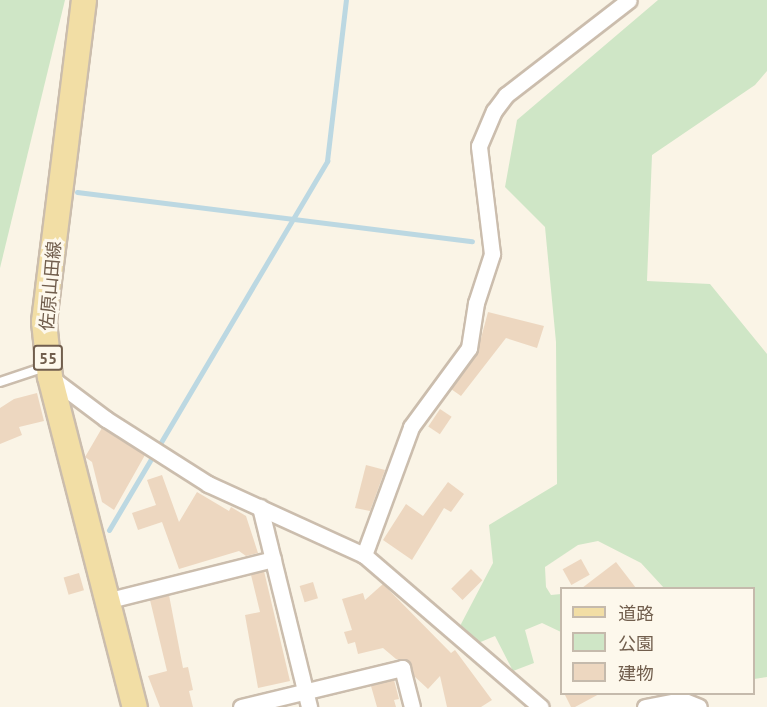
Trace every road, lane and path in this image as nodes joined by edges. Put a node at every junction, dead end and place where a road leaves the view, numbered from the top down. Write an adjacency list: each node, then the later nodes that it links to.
1 (84, 0): 3 (main road, 佐原山田線 / 55)
2 (629, 0): 6 (street)
3 (50, 371): 4 (lane); 5 (street); 8 (main road, 佐原山田線 / 55)
4 (0, 382)
5 (260, 507): 6 (street); 7 (street)
6 (364, 555): 14 (street)
7 (273, 559): 8 (street); 9 (street)
8 (110, 600): 10 (main road, 佐原山田線 / 55)
9 (305, 691): 11 (street); 12 (street); 13 (street)
10 (135, 707)
11 (241, 707)
12 (309, 707)
13 (412, 707)
14 (541, 707)
15 (645, 707): 16 (street)
16 (699, 707)

